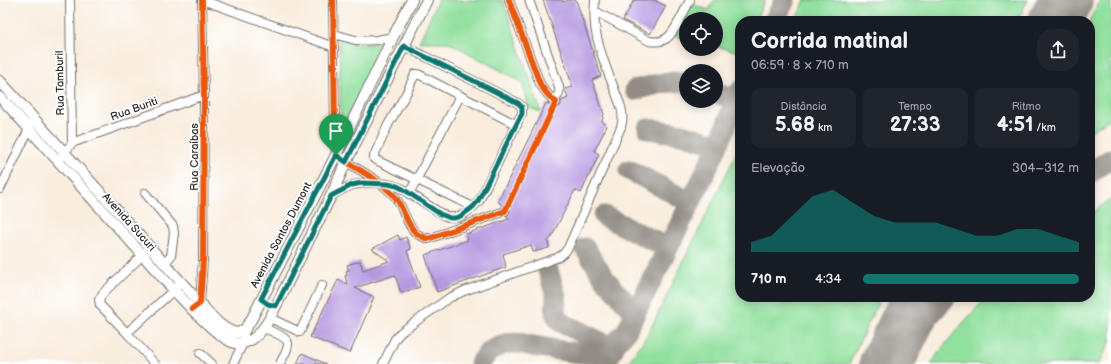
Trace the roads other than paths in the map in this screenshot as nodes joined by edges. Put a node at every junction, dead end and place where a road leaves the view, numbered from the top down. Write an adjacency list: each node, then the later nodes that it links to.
1 (70, 0): 21 (street, Rua Tamburil)
2 (202, 0): 14 (street); 16 (street, Rua Caraíbas)
3 (333, 0): 11 (street)
4 (412, 0): 12 (main road, Avenida Santos Dumont)
5 (427, 0): 13 (main road)
6 (509, 0): 7 (street)
7 (529, 0)
8 (595, 0): 10 (street)
9 (690, 0): 10 (street)
10 (595, 11): 53 (street)
11 (334, 34): 12 (street); 14 (street)
12 (393, 37): 23 (main road, Avenida Santos Dumont)
13 (404, 46): 20 (street); 25 (main road)
14 (334, 47): 23 (street)
15 (0, 81): 19 (main road, Avenida Sucuri)
16 (204, 96): 21 (street, Rua Buriti); 41 (street, Rua Caraíbas)
17 (460, 96): 20 (street); 26 (street); 26 (street)
18 (0, 97): 19 (main road, Avenida Sucuri)
19 (32, 123): 22 (main road, Avenida Sucuri); 24 (main road, Avenida Sucuri); 28 (street)
20 (517, 125): 32 (street)
21 (72, 143): 22 (street)
22 (65, 153): 24 (street); 36 (main road, Avenida Sucuri)
23 (336, 155): 25 (street); 34 (main road, Avenida Santos Dumont)
24 (57, 160): 36 (main road, Avenida Sucuri)
25 (346, 162): 27 (street); 31 (main road)
26 (416, 179): 30 (street); 32 (street)
27 (379, 183): 30 (street); 31 (street); 33 (street)
28 (0, 189)
29 (145, 193): 37 (street)
30 (409, 194): 32 (street)
31 (331, 196): 35 (main road)
32 (473, 207)
33 (505, 211)
34 (303, 219): 35 (main road); 40 (main road, Avenida Santos Dumont)
35 (316, 226): 42 (main road)
36 (147, 251): 37 (main road, Avenida Sucuri); 39 (main road, Avenida Sucuri); 46 (street)
37 (164, 264): 39 (main road, Avenida Sucuri)
38 (322, 285): 43 (street)
39 (178, 286): 41 (main road, Avenida Sucuri); 46 (street)
40 (261, 299): 42 (main road); 45 (main road, Avenida Santos Dumont)
41 (196, 306): 45 (main road, Avenida Sucuri); 47 (main road, Avenida Sucuri)
42 (276, 306): 43 (main road)
43 (270, 318): 44 (main road)
44 (264, 328): 47 (main road); 52 (street)
45 (245, 329): 47 (street)
46 (127, 333): 49 (street)
47 (248, 341): 51 (street)
48 (200, 353): 50 (street)
49 (155, 364)
50 (212, 364)
51 (233, 364)
52 (280, 364)
53 (383, 364)

